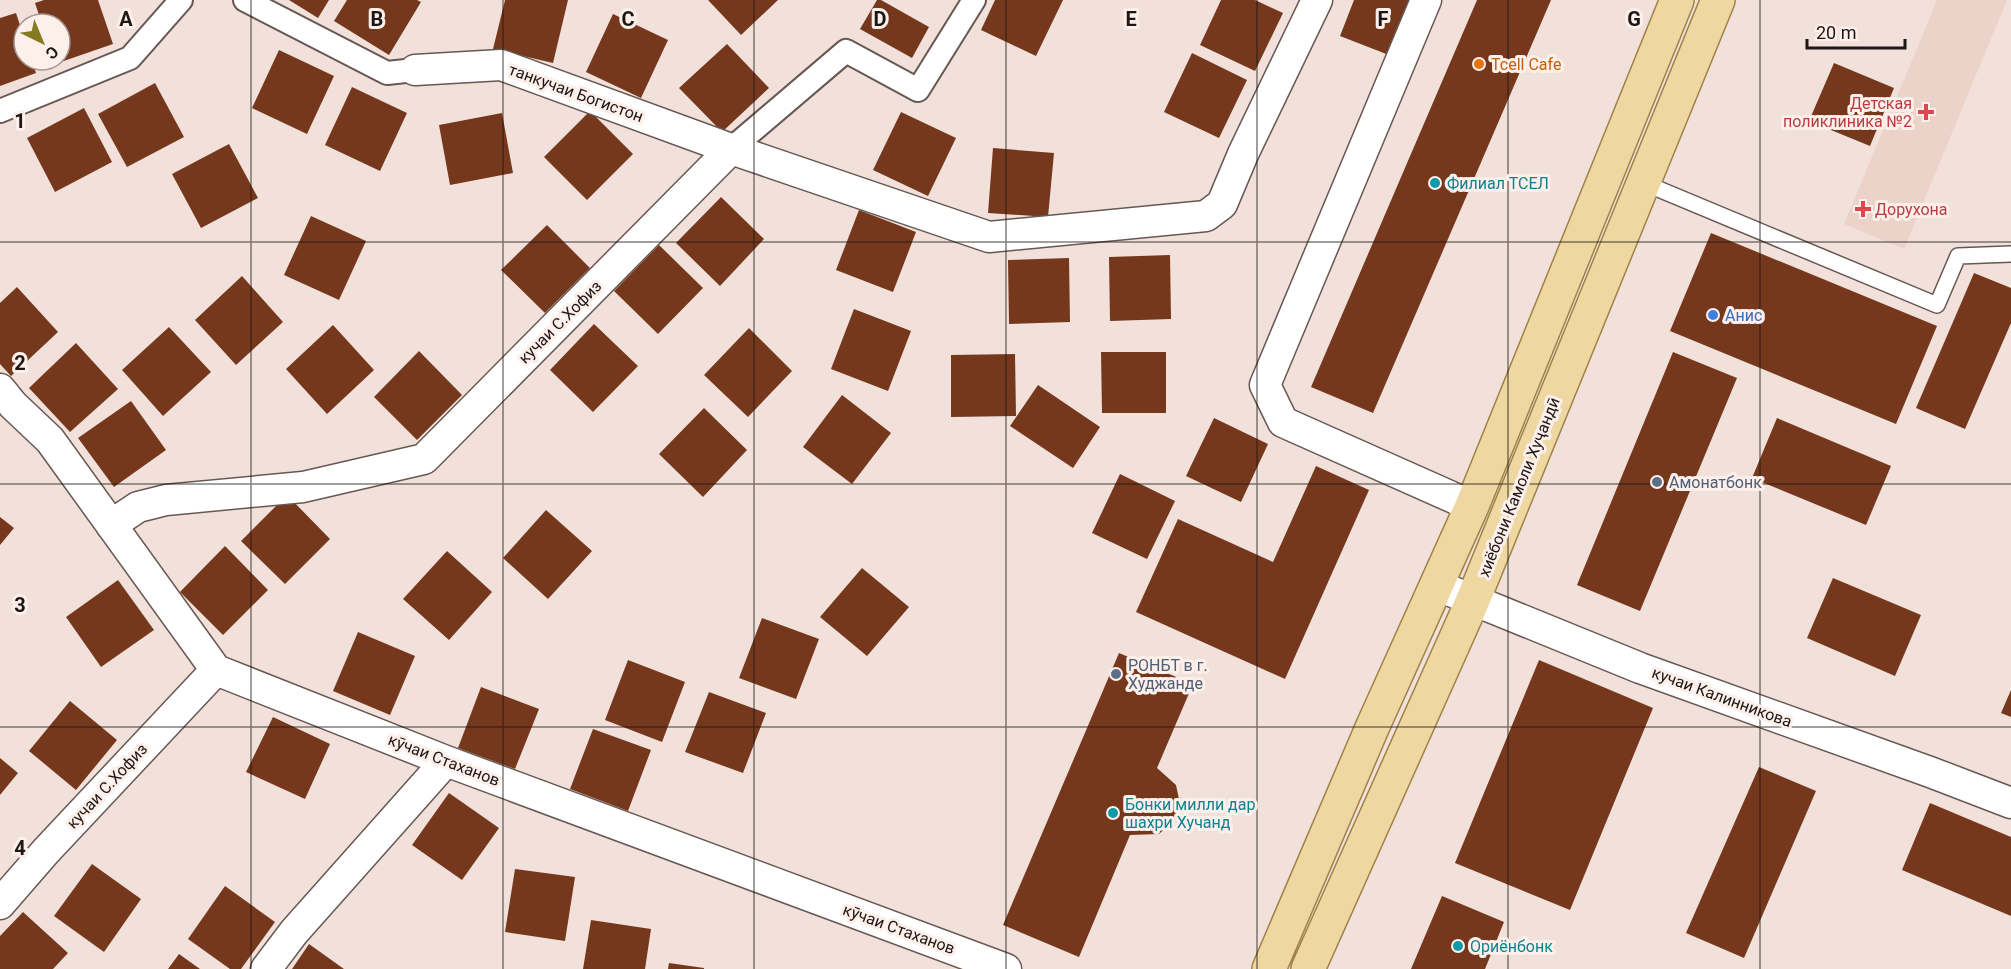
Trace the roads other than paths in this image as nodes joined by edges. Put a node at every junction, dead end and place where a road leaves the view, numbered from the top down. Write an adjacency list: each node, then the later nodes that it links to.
1 (181, 0): 9 (street)
2 (245, 0): 8 (street)
3 (974, 0): 10 (street)
4 (1317, 0): 10 (street)
5 (1426, 0): 14 (street)
6 (1718, 0): 11 (main road, хиёбони Камоли Хуҷандӣ)
7 (1674, 1): 14 (main road)
8 (415, 70): 10 (street, танкучаи Богистон)
9 (0, 111)
10 (731, 149): 15 (street, кучаи С.Хофиз)
11 (1644, 183): 12 (lane); 17 (main road, хиёбони Камоли Хуҷандӣ)
12 (2011, 254)
13 (4, 405): 15 (street)
14 (1472, 506): 16 (main road)
15 (111, 525): 18 (street)
16 (1436, 585): 17 (street, кучаи Калинникова); 24 (main road)
17 (1473, 600): 20 (street, кучаи Калинникова); 25 (main road, хиёбони Камоли Хуҷандӣ)
18 (216, 670): 19 (street, кӯчаи Стаханов); 21 (street, кучаи С.Хофиз)
19 (446, 761): 22 (street); 23 (street, кӯчаи Стаханов)
20 (2011, 803)
21 (0, 904)
22 (266, 969)
23 (1006, 969)
24 (1269, 969)
25 (1308, 969)

